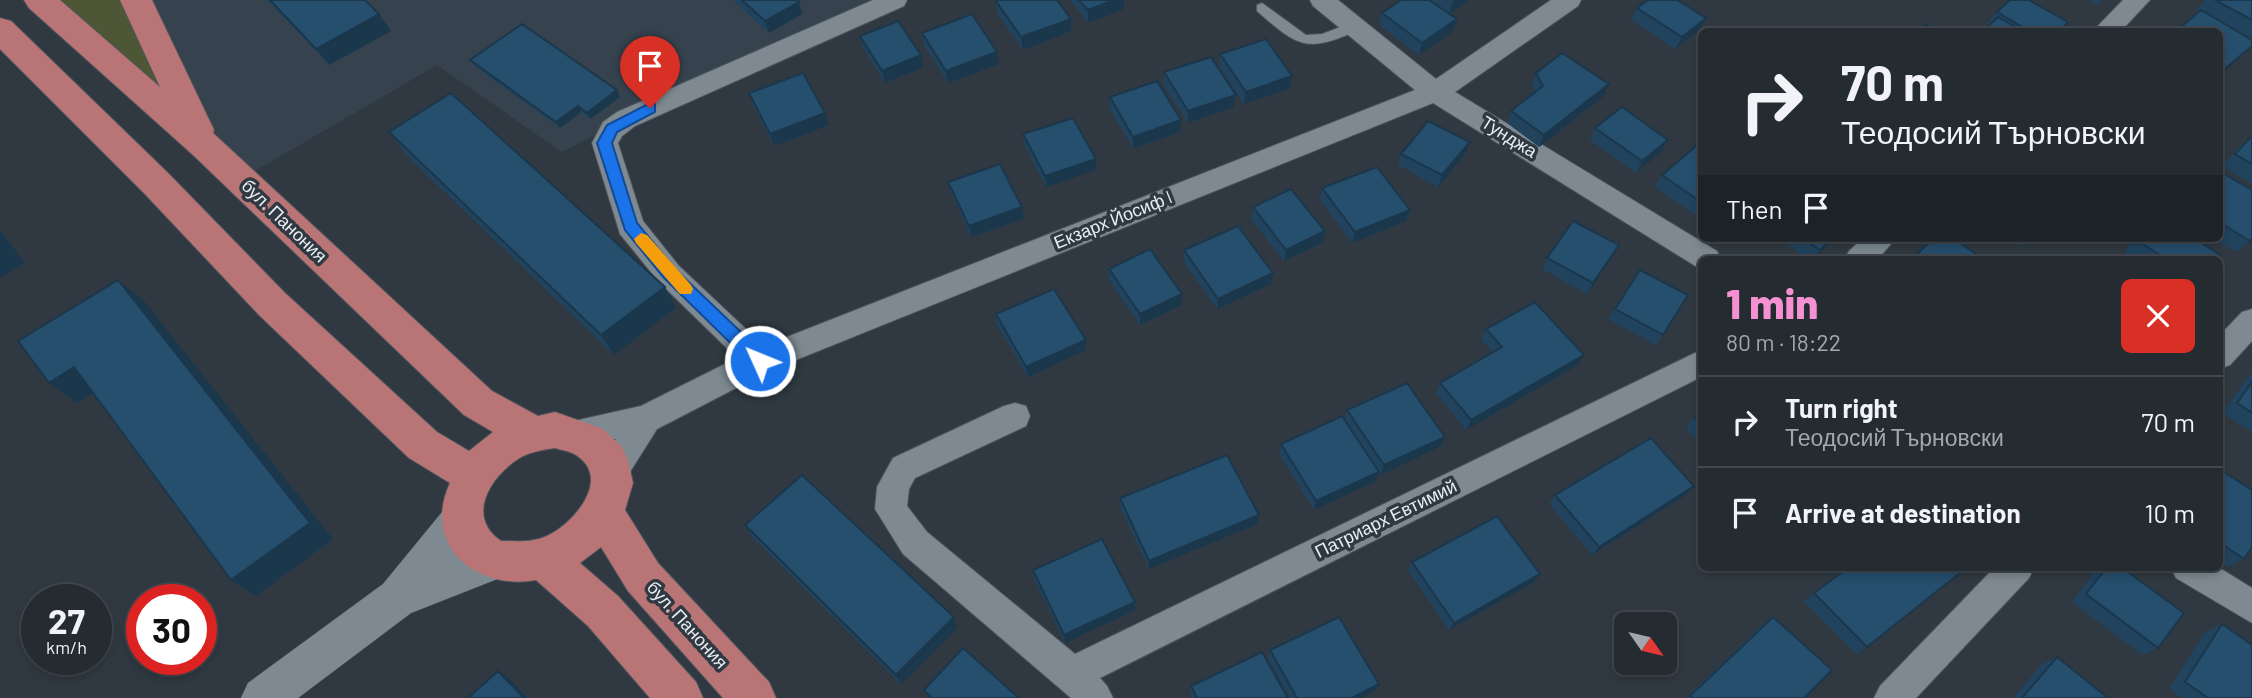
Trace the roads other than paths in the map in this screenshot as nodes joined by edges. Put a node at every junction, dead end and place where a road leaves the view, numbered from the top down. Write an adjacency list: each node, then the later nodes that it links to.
1 (40, 0): 12 (main road, бул. Панония)
2 (136, 0): 12 (main road)
3 (895, 0): 18 (street)
4 (1322, 0): 8 (street, Тунджа)
5 (1569, 0): 11 (street, Екзарх Йосиф I)
6 (2138, 0): 9 (street)
7 (1262, 8): 8 (lane)
8 (1354, 27): 11 (street, Тунджа)
9 (2108, 28)
10 (0, 29): 24 (main road)
11 (1435, 92): 14 (street, Тунджа); 18 (street, Екзарх Йосиф I)
12 (204, 145): 22 (main road, бул. Панония)
13 (1878, 242): 15 (street)
14 (1702, 256)
15 (1862, 256)
16 (2252, 321): 17 (street)
17 (2223, 352)
18 (760, 361): 21 (street, Екзарх Йосиф I)
19 (1698, 364): 33 (street, Патриарх Евтимий)
20 (1015, 416): 33 (street)
21 (646, 419): 23 (street, Екзарх Йосиф I); 25 (street)
22 (533, 433): 23 (main road); 24 (main road)
23 (576, 433): 25 (main road, бул. Панония)
24 (474, 476): 26 (main road)
25 (608, 493): 27 (main road); 36 (main road, бул. Панония)
26 (461, 519): 28 (main road); 31 (street)
27 (544, 559): 28 (main road); 35 (main road)
28 (496, 560): 31 (street)
29 (2013, 571): 38 (street)
30 (2194, 571): 32 (street)
31 (396, 600): 34 (street)
32 (2252, 607)
33 (1072, 674): 37 (street)
34 (263, 698)
35 (680, 698)
36 (753, 698)
37 (1095, 698)
38 (1892, 698)

